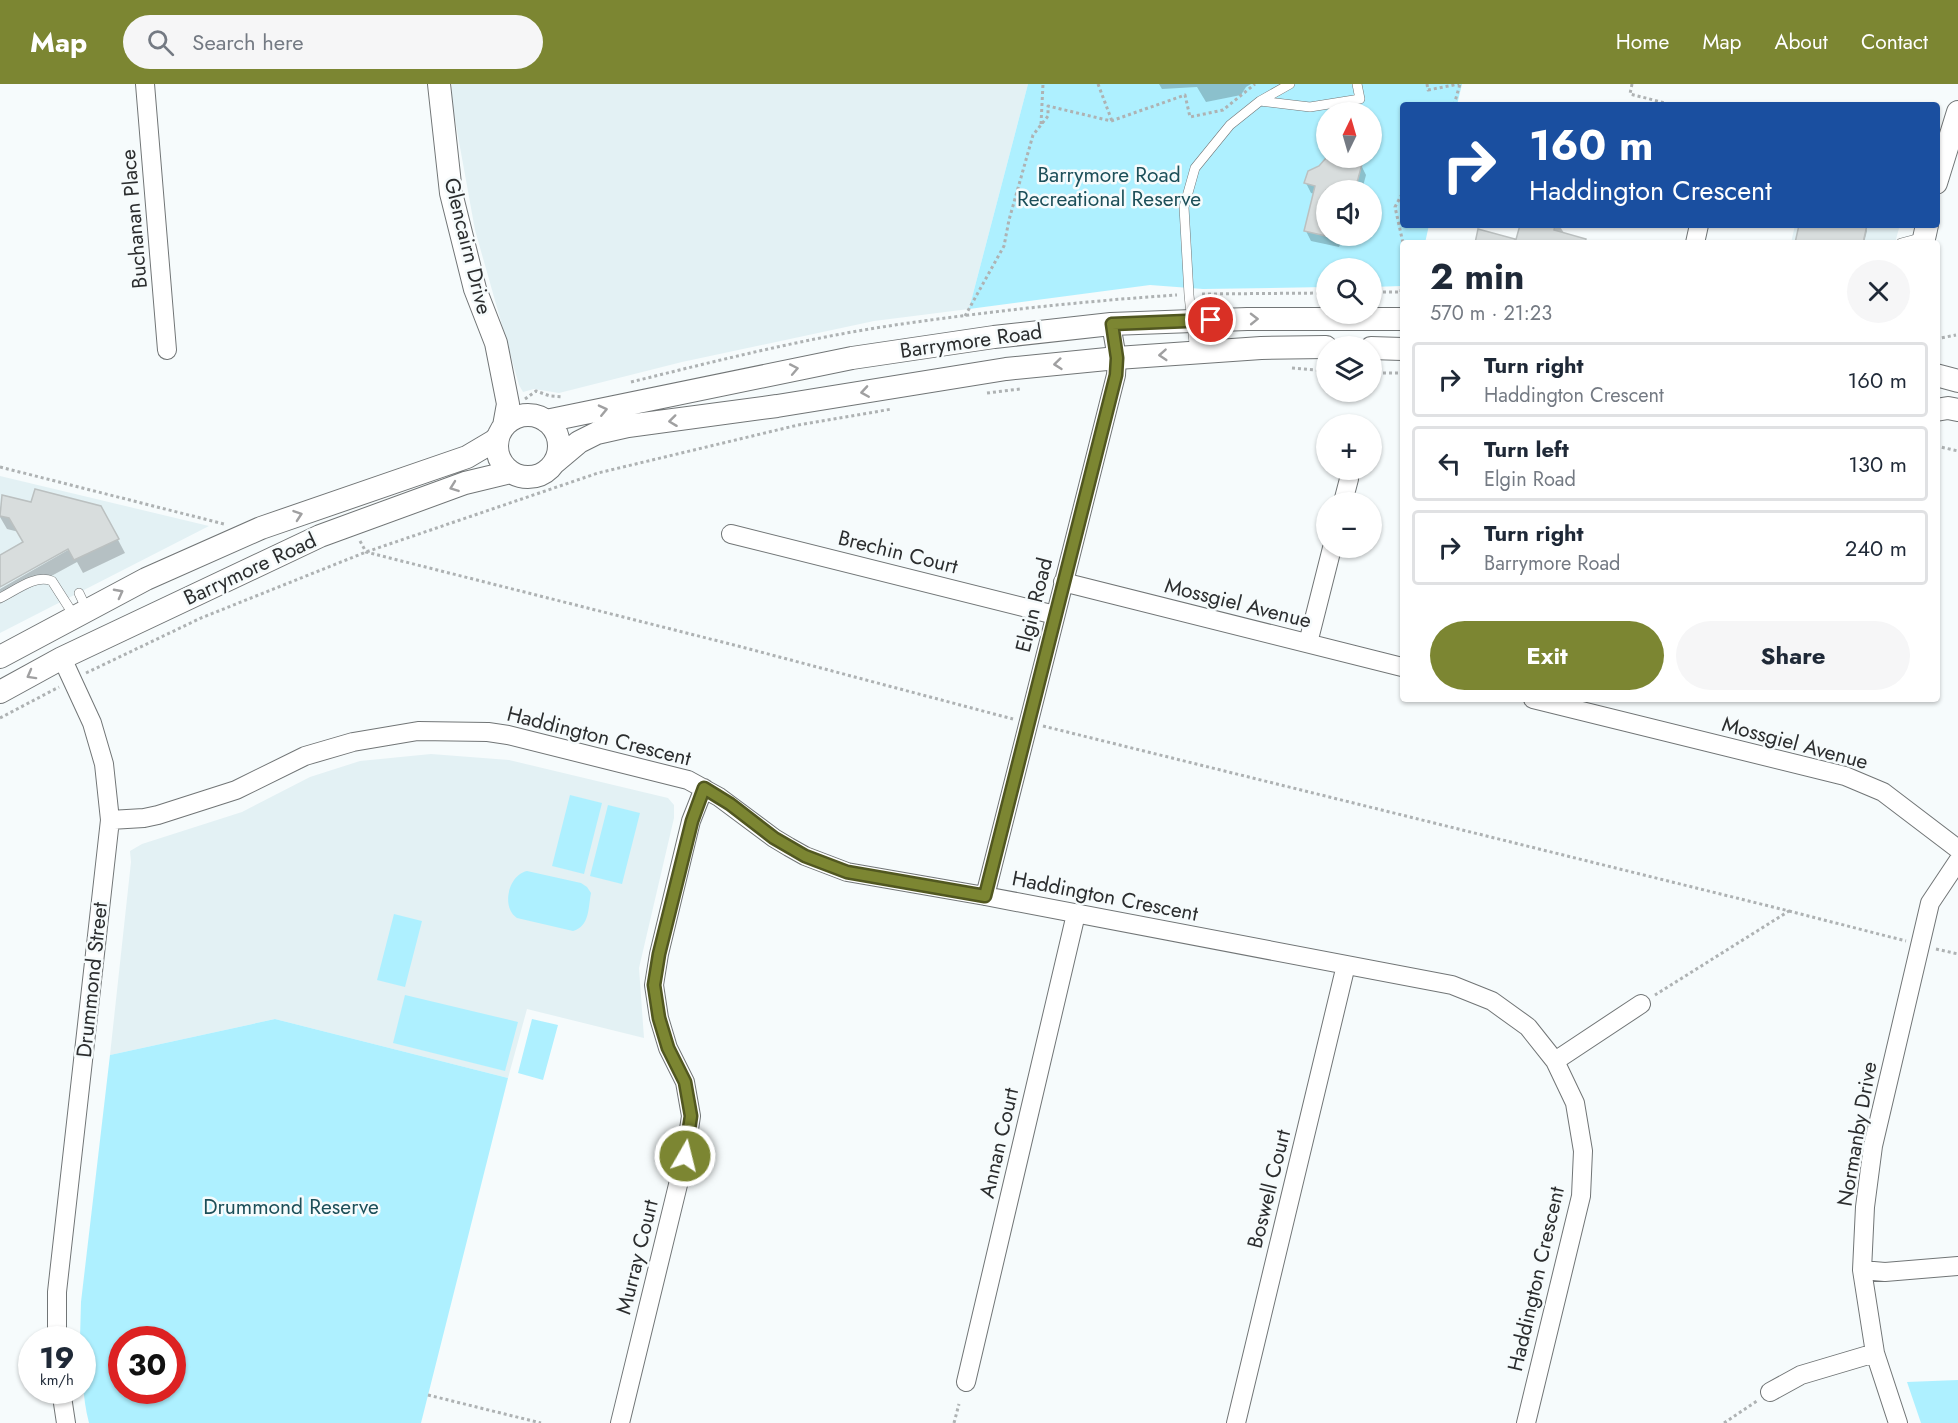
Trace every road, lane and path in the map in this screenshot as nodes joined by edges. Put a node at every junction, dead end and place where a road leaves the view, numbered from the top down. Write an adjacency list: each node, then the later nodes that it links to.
1 (145, 84): 31 (street, Buchanan Place)
2 (439, 84): 35 (street, Glencairn Drive)
3 (1044, 84): 16 (path)
4 (1098, 84): 15 (path)
5 (1255, 84): 15 (path)
6 (1290, 84): 11 (lane)
7 (1357, 84): 11 (lane)
8 (1427, 84): 9 (path)
9 (1459, 84): 12 (path)
10 (1632, 84): 13 (path)
11 (1260, 101): 24 (lane)
12 (1455, 102)
13 (1661, 102)
14 (1958, 112): 17 (street)
15 (1113, 121): 16 (path)
16 (1041, 125): 22 (path)
17 (1940, 152)
18 (1400, 198): 19 (path)
19 (1402, 240)
20 (1382, 292): 21 (path)
21 (1400, 292)
22 (965, 316)
23 (1400, 319): 24 (street, Barrymore Road, one-way to 23)
24 (1193, 321): 25 (street, Barrymore Road); 32 (lane)
25 (1112, 324): 33 (street, Elgin Road); 46 (street, Barrymore Road, one-way to 25)
26 (1956, 335): 27 (path)
27 (1940, 338)
28 (1316, 347): 32 (street, Barrymore Road)
29 (1382, 348): 30 (street)
30 (1400, 349)
31 (167, 350)
32 (1195, 352): 33 (street, Barrymore Road, one-way to 33)
33 (1117, 358): 50 (street, Barrymore Road, one-way to 50); 58 (street, Elgin Road)
34 (1285, 367): 36 (path)
35 (501, 370): 46 (street, Glencairn Drive); 47 (street, Glencairn Drive)
36 (1316, 370)
37 (1382, 373): 38 (path)
38 (1400, 374)
39 (1940, 376): 40 (street)
40 (1958, 381)
41 (1026, 388): 42 (path)
42 (982, 394)
43 (903, 407): 56 (path)
44 (1940, 409): 45 (street)
45 (1958, 410)
46 (540, 418): 47 (street); 50 (street)
47 (501, 432): 52 (street); 60 (street, Barrymore Road, one-way to 47)
48 (1940, 447): 49 (path)
49 (1958, 451)
50 (554, 463): 52 (street)
51 (0, 467): 54 (path)
52 (511, 472): 53 (street, Barrymore Road, one-way to 53)
53 (354, 524): 56 (path); 65 (street, Barrymore Road)
54 (226, 525)
55 (731, 534): 61 (street, Brechin Court)
56 (366, 552): 67 (path); 71 (path)
57 (1329, 558): 63 (street)
58 (1063, 582): 61 (street, Elgin Road); 63 (street, Mossgiel Avenue)
59 (0, 598): 60 (lane)
60 (80, 606): 62 (street, Barrymore Road)
61 (1055, 615): 71 (street, Elgin Road)
62 (49, 630): 64 (street, Barrymore Road); 65 (street, Drummond Street)
63 (1308, 643): 66 (street, Mossgiel Avenue)
64 (3, 653)
65 (62, 658): 67 (street, Drummond Street); 68 (street, Barrymore Road, one-way to 68)
66 (1400, 666)
67 (72, 680): 70 (path); 73 (street, Drummond Street)
68 (0, 692)
69 (1546, 702): 74 (street, Mossgiel Avenue)
70 (0, 718)
71 (1028, 723): 76 (street, Elgin Road); 77 (path)
72 (704, 788): 73 (street, Haddington Crescent); 76 (street, Haddington Crescent); 95 (street, Murray Court)
73 (110, 820): 86 (street, Drummond Street)
74 (1958, 849)
75 (1958, 861): 79 (street, Normanby Drive)
76 (985, 896): 78 (street, Haddington Crescent)
77 (1789, 911): 79 (path); 82 (path)
78 (1076, 914): 81 (street, Haddington Crescent); 88 (street, Annan Court)
79 (1920, 945): 80 (path); 85 (street, Normanby Drive)
80 (1958, 954)
81 (1346, 965): 83 (street, Haddington Crescent); 97 (street, Boswell Court)
82 (1641, 1004): 83 (street)
83 (1555, 1061): 98 (street, Haddington Crescent)
84 (1958, 1266): 85 (street)
85 (1862, 1270): 87 (street, Normanby Drive)
86 (57, 1326)
87 (1875, 1353): 89 (street); 100 (street, Normanby Drive)
88 (966, 1382)
89 (1770, 1392): 99 (path)
90 (428, 1395): 94 (path)
91 (63, 1404): 93 (street)
92 (959, 1404): 96 (path)
93 (66, 1423)
94 (541, 1423)
95 (620, 1423)
96 (954, 1423)
97 (1236, 1423)
98 (1526, 1423)
99 (1724, 1423)
100 (1898, 1423)

